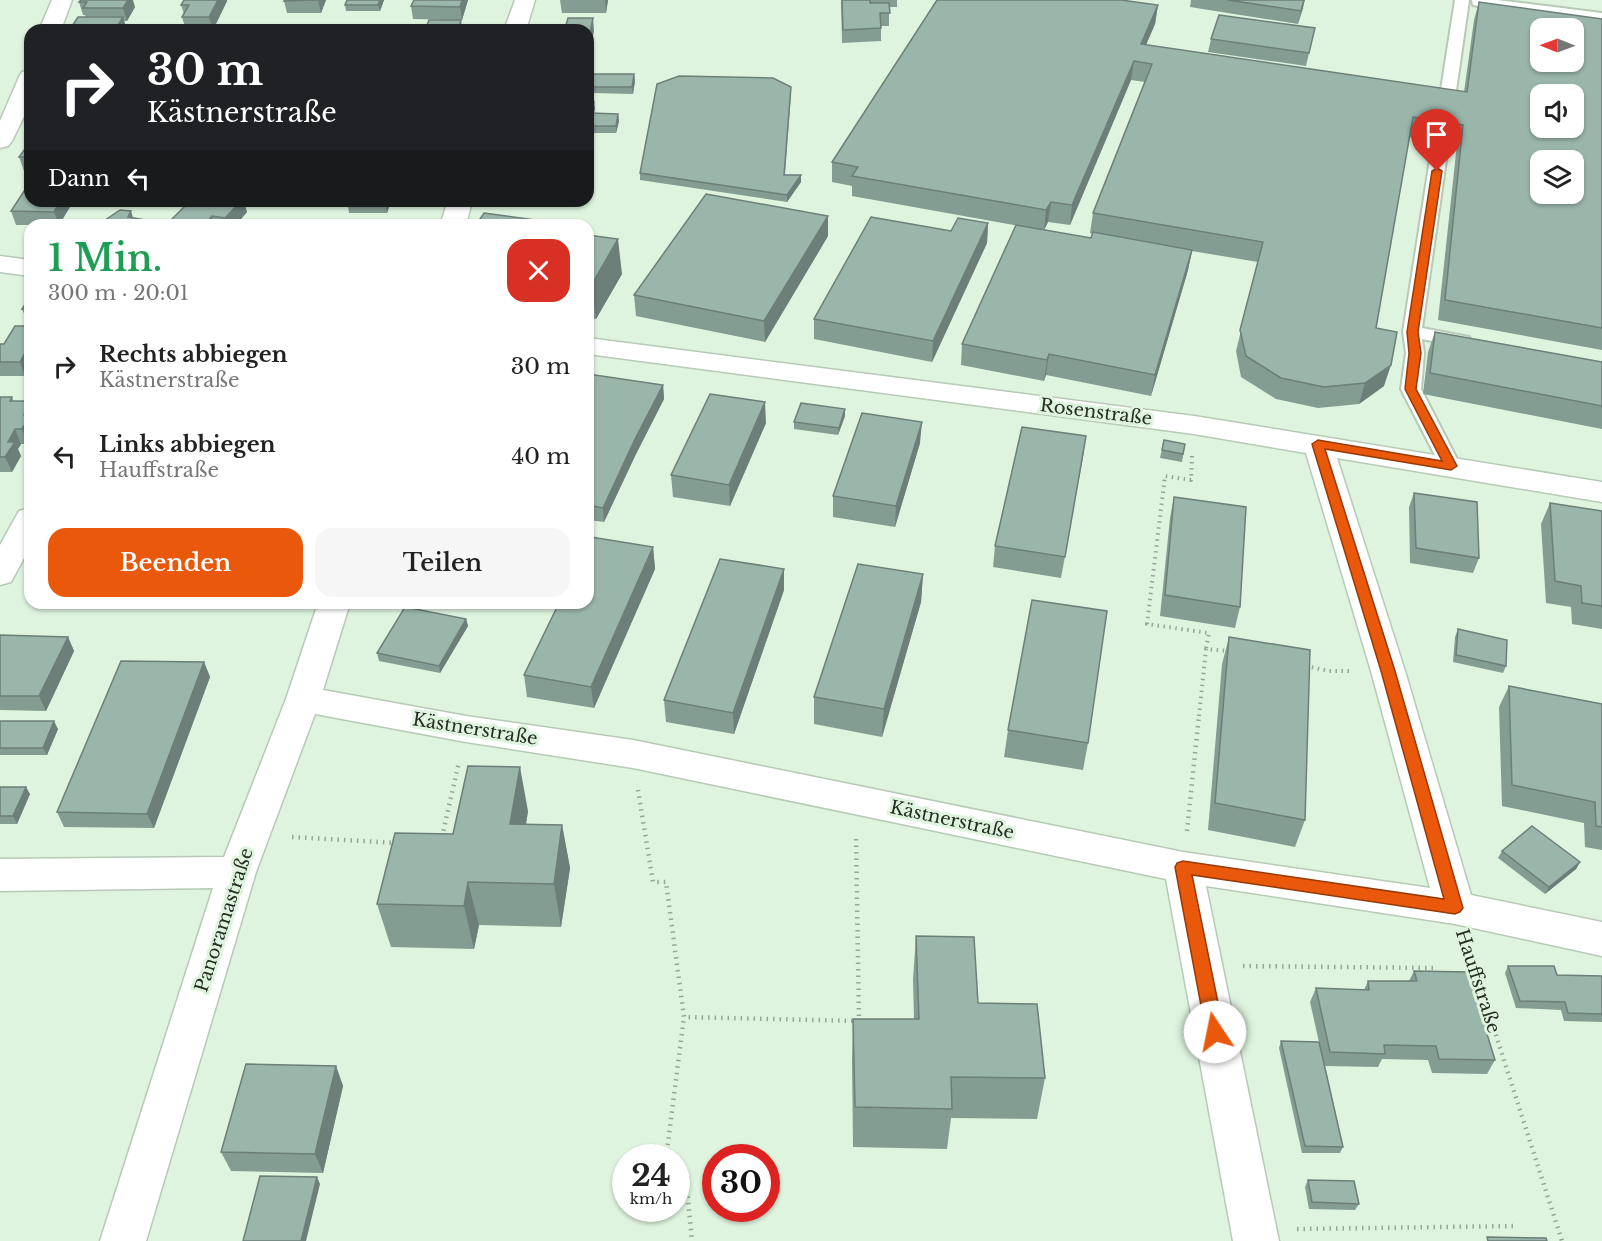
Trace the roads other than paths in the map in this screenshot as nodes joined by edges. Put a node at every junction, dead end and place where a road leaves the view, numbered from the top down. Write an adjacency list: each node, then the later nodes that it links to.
1 (62, 0): 5 (street)
2 (525, 0): 6 (street)
3 (1462, 0): 4 (lane); 11 (lane)
4 (1602, 17)
5 (52, 24)
6 (517, 24)
7 (22, 118): 8 (street)
8 (0, 141)
9 (0, 264): 10 (street)
10 (24, 267)
11 (1412, 332): 12 (lane); 15 (lane)
12 (1479, 344)
13 (594, 347): 14 (street, Rosenstraße)
14 (1318, 444): 15 (street, Rosenstraße); 24 (street, Hauffstraße)
15 (1451, 466): 16 (street, Rosenstraße)
16 (1602, 492)
17 (24, 529): 18 (street)
18 (0, 574)
19 (332, 609): 20 (street, Panoramastraße)
20 (303, 699): 21 (street, Kästnerstraße); 22 (street, Panoramastraße)
21 (1183, 867): 24 (street, Kästnerstraße); 26 (street)
22 (237, 872): 23 (street); 27 (street, Panoramastraße)
23 (0, 875)
24 (1455, 908): 25 (street, Kästnerstraße)
25 (1602, 939)
26 (1255, 1235)
27 (123, 1241)

